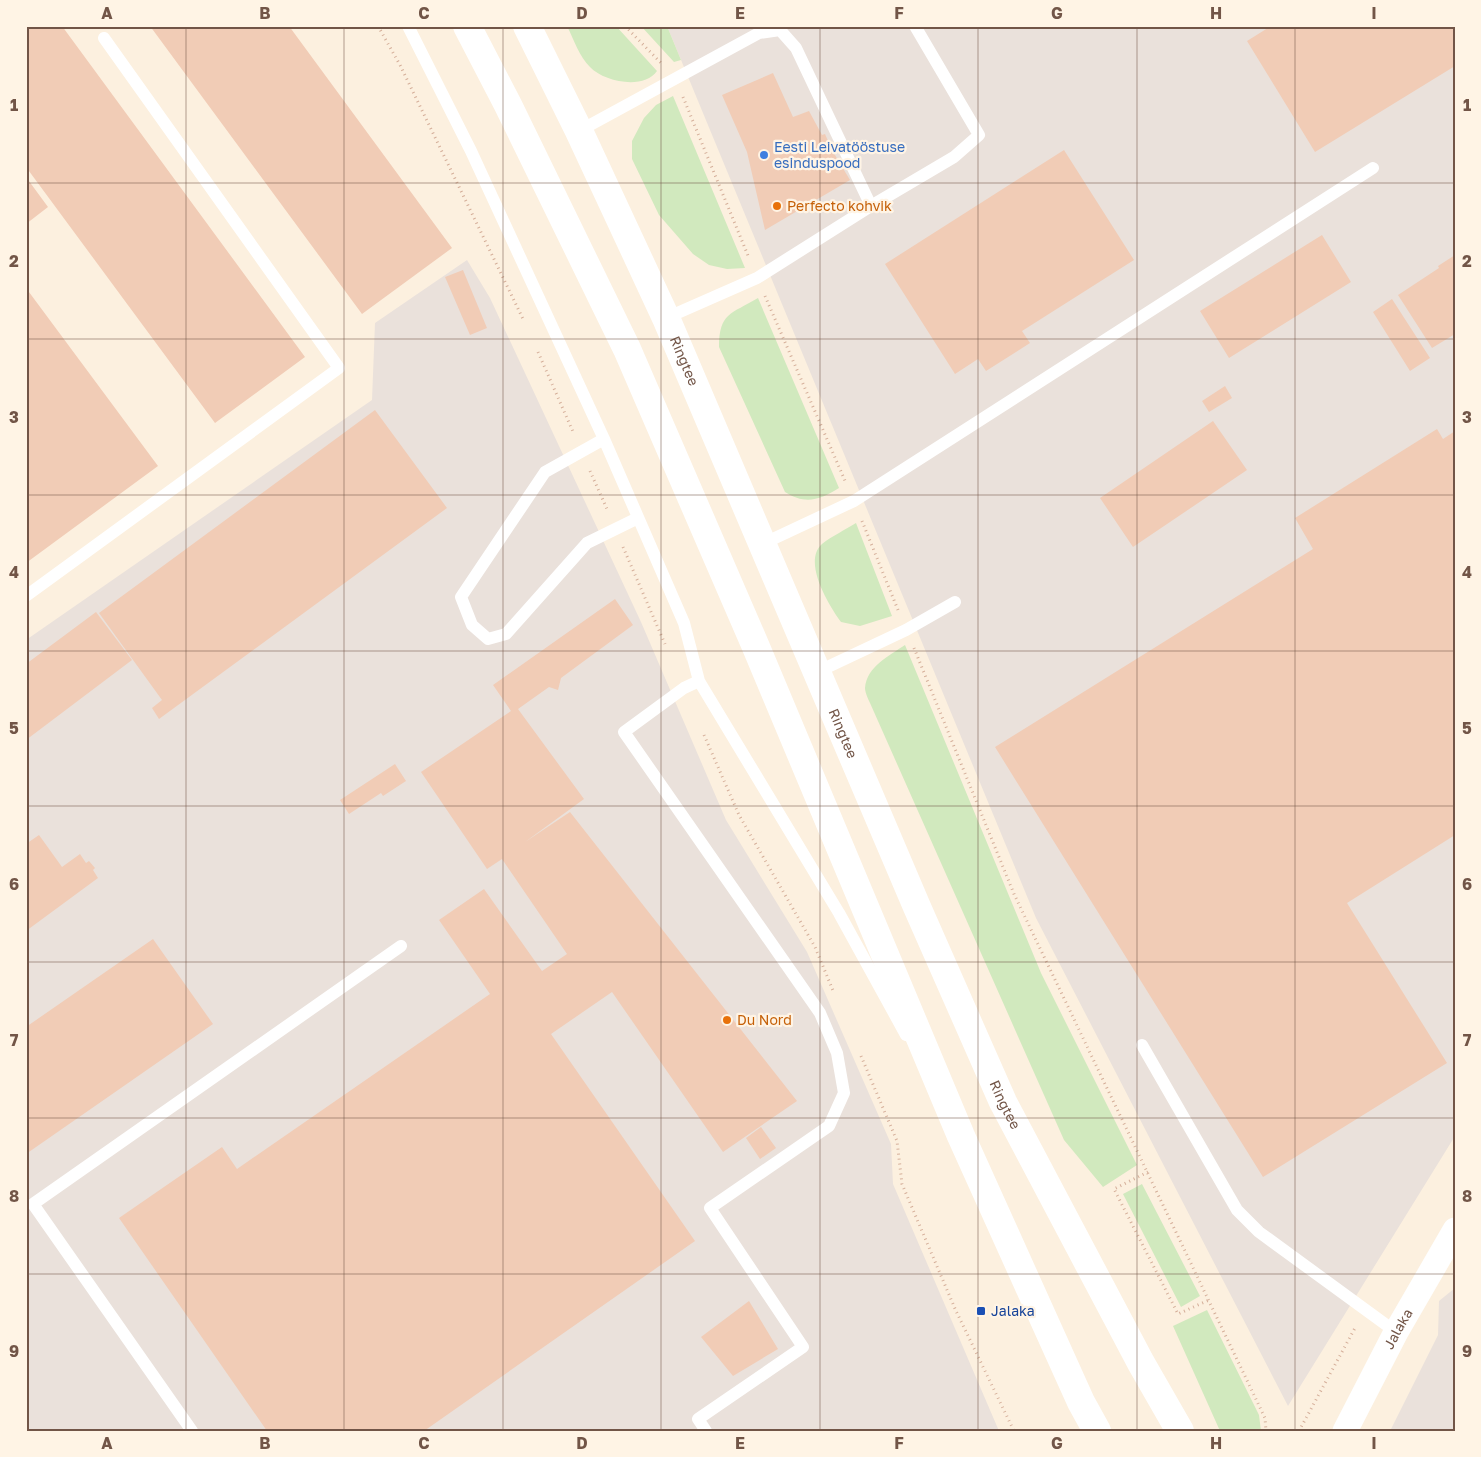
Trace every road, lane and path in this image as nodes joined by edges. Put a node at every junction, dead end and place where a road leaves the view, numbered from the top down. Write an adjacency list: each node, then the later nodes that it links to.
1 (408, 26): 13 (lane)
2 (467, 26): 24 (main road)
3 (526, 26): 8 (main road, Ringtee)
4 (625, 26): 7 (path)
5 (915, 26): 10 (lane)
6 (104, 38): 17 (lane)
7 (676, 79): 8 (lane); 10 (lane); 11 (path)
8 (579, 132): 12 (main road, Ringtee)
9 (1373, 168): 14 (lane)
10 (871, 206): 11 (lane)
11 (757, 278): 12 (lane); 14 (path)
12 (666, 318): 16 (main road, Ringtee)
13 (604, 439): 15 (lane); 15 (lane)
14 (854, 501): 16 (lane); 19 (path)
15 (638, 518): 21 (lane)
16 (762, 544): 20 (main road, Ringtee)
17 (26, 596)
18 (955, 602): 19 (lane)
19 (906, 630): 20 (lane); 25 (path)
20 (817, 672): 34 (main road, Ringtee)
21 (698, 681): 24 (lane); 32 (lane)
22 (401, 946): 26 (lane)
23 (1142, 1045): 29 (lane)
24 (961, 1136): 33 (main road)
25 (1148, 1172): 28 (path); 28 (path)
26 (30, 1206): 31 (lane)
27 (1455, 1230): 30 (street, Jalaka)
28 (1209, 1300): 35 (path)
29 (1365, 1310): 30 (lane); 36 (path)
30 (1396, 1332): 37 (street, Jalaka)
31 (192, 1431)
32 (706, 1431)
33 (1097, 1431)
34 (1180, 1431)
35 (1266, 1431)
36 (1299, 1431)
37 (1345, 1431)

